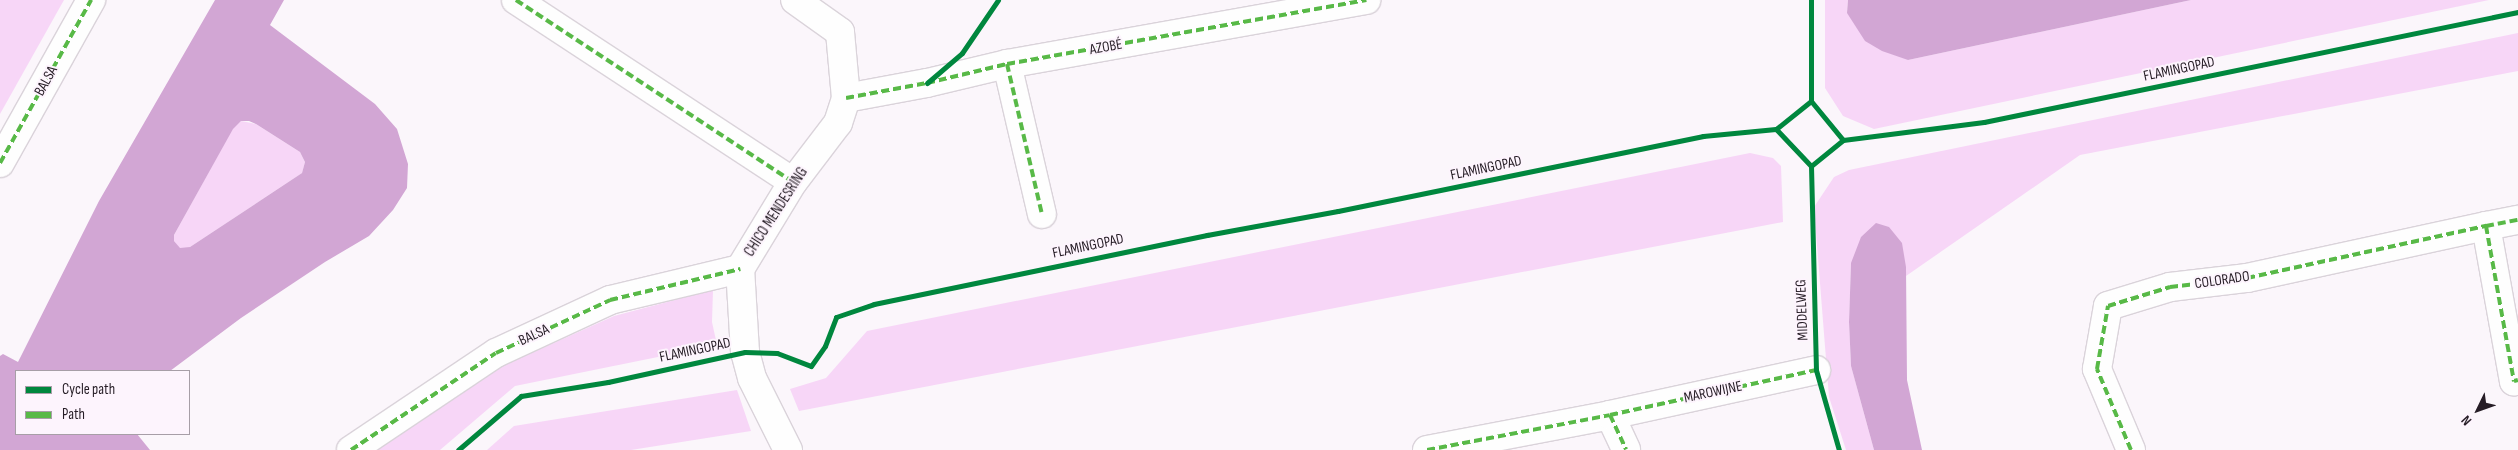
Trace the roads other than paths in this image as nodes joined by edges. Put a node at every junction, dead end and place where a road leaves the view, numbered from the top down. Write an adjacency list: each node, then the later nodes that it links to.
1 (91, 0): 7 (street, BALSA)
2 (516, 0): 8 (street)
3 (794, 0): 6 (street, CHICO MENDESRING)
4 (1366, 0): 5 (street, AZOBÉ)
5 (1007, 64): 6 (street, AZOBÉ); 9 (street)
6 (846, 98): 8 (street, CHICO MENDESRING)
7 (0, 163)
8 (793, 182): 12 (street, CHICO MENDESRING)
9 (1042, 214)
10 (2518, 220): 11 (street, COLORADO)
11 (2486, 226): 14 (street); 20 (street, COLORADO)
12 (740, 269): 16 (street, BALSA); 17 (street, CHICO MENDESRING)
13 (1816, 370): 15 (street, MAROWIJNE)
14 (2518, 380)
15 (1610, 415): 18 (street, MAROWIJNE); 19 (street)
16 (350, 450)
17 (788, 450)
18 (1427, 450)
19 (1626, 450)
20 (2131, 450)

